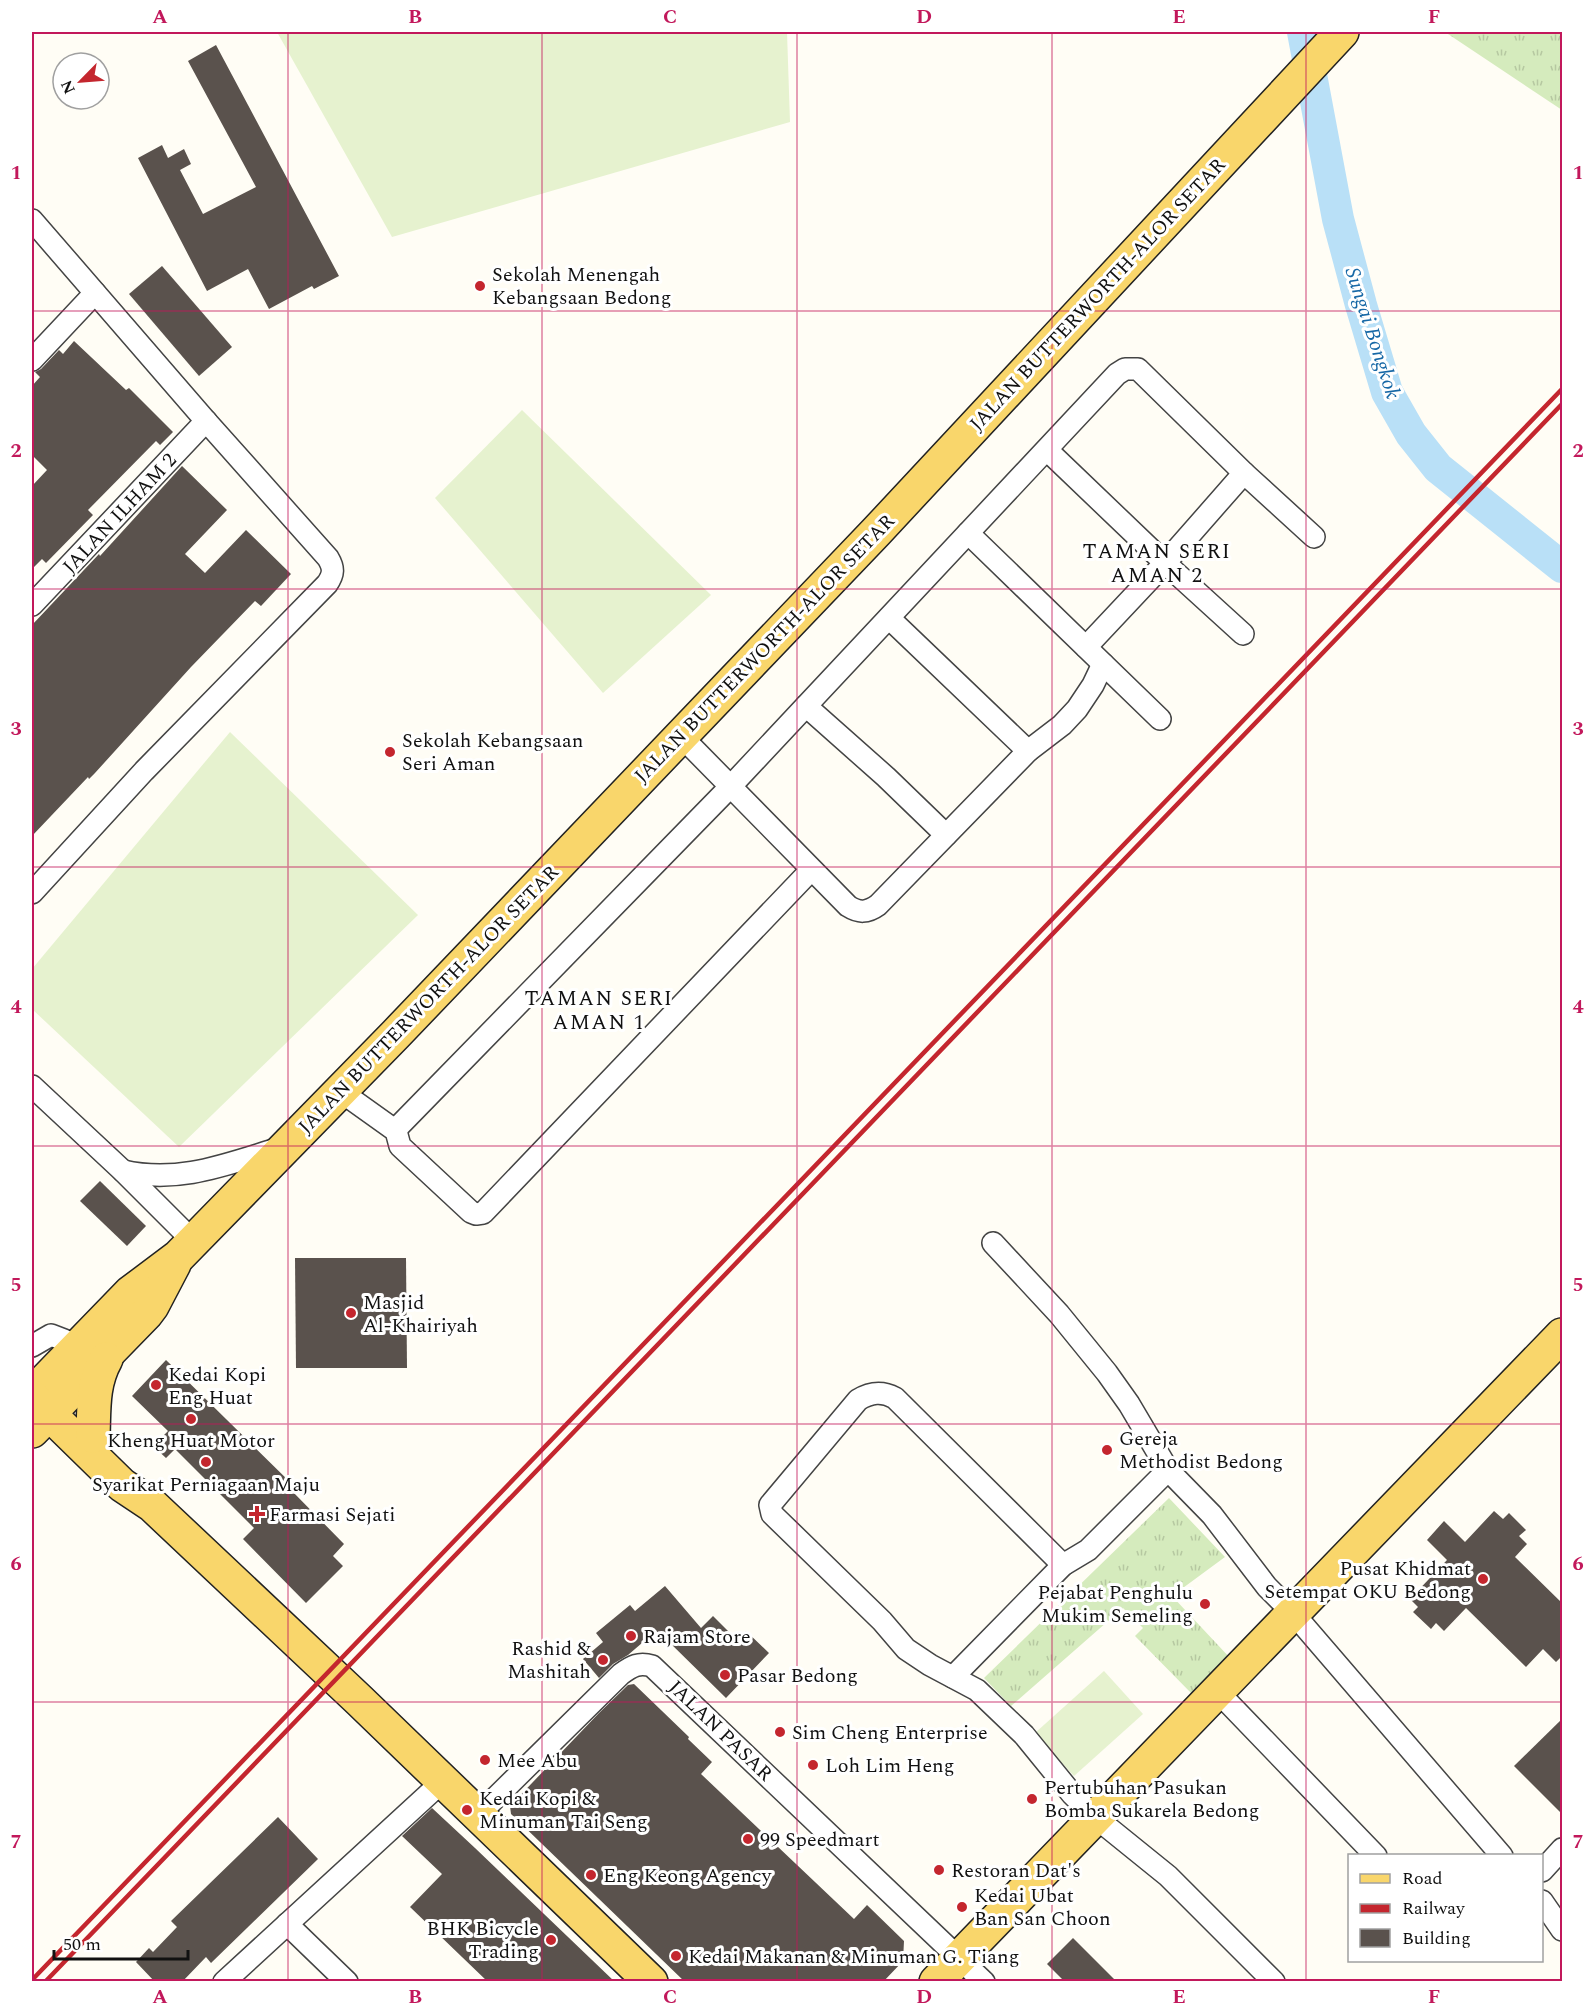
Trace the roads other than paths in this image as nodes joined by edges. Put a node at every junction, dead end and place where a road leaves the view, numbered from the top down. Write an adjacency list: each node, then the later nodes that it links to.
1 (1342, 32): 18 (main road, JALAN BUTTERWORTH-ALOR SETAR)
2 (32, 220): 3 (street)
3 (95, 293): 4 (street); 5 (street)
4 (32, 360)
5 (206, 421): 11 (street, JALAN ILHAM 2); 23 (street)
6 (1047, 450): 7 (street); 8 (street); 10 (street)
7 (1244, 473): 9 (street); 10 (street)
8 (968, 533): 12 (street); 14 (street)
9 (1314, 537)
10 (1165, 563): 13 (street); 14 (street)
11 (32, 605)
12 (889, 618): 16 (street); 19 (street)
13 (1243, 634)
14 (1086, 647): 15 (street)
15 (1103, 664): 17 (street); 19 (street)
16 (806, 706): 20 (street); 21 (street)
17 (1160, 719)
18 (681, 735): 20 (street); 25 (main road, JALAN BUTTERWORTH-ALOR SETAR)
19 (1028, 750): 21 (street)
20 (730, 787): 22 (street); 26 (street)
21 (946, 835): 22 (street)
22 (811, 870): 26 (street)
23 (32, 893)
24 (32, 1086): 28 (street)
25 (340, 1091): 26 (street); 27 (main road, JALAN BUTTERWORTH-ALOR SETAR)
26 (396, 1131)
27 (288, 1145): 28 (street); 30 (main road, JALAN BUTTERWORTH-ALOR SETAR)
28 (123, 1171): 30 (street)
29 (993, 1243): 38 (street)
30 (185, 1249): 33 (main road, JALAN BUTTERWORTH-ALOR SETAR); 34 (main road, JALAN BUTTERWORTH-ALOR SETAR)
31 (1563, 1335): 40 (main road)
32 (32, 1346): 33 (street)
33 (76, 1348): 35 (main road, JALAN BUTTERWORTH-ALOR SETAR)
34 (112, 1348): 35 (main road, JALAN BUTTERWORTH-ALOR SETAR); 36 (main road)
35 (41, 1404): 36 (main road)
36 (85, 1439): 37 (main road); 43 (main road)
37 (32, 1442)
38 (1168, 1470): 39 (street); 40 (street)
39 (1063, 1565): 41 (street); 41 (street)
40 (1293, 1613): 42 (main road); 48 (street)
41 (953, 1677): 45 (street)
42 (1217, 1691): 45 (main road); 47 (street)
43 (443, 1781): 44 (main road); 51 (street)
44 (478, 1815): 53 (street, JALAN PASAR); 56 (main road)
45 (1095, 1817): 53 (main road); 59 (street)
46 (1563, 1849): 49 (street)
47 (1374, 1854)
48 (1500, 1854)
49 (1543, 1870)
50 (1543, 1902): 52 (street)
51 (287, 1924): 54 (street); 55 (street)
52 (1563, 1930)
53 (959, 1958): 57 (main road); 58 (street, JALAN PASAR)
54 (224, 1982)
55 (347, 1982)
56 (651, 1982)
57 (936, 1982)
58 (984, 1982)
59 (1274, 1982)

